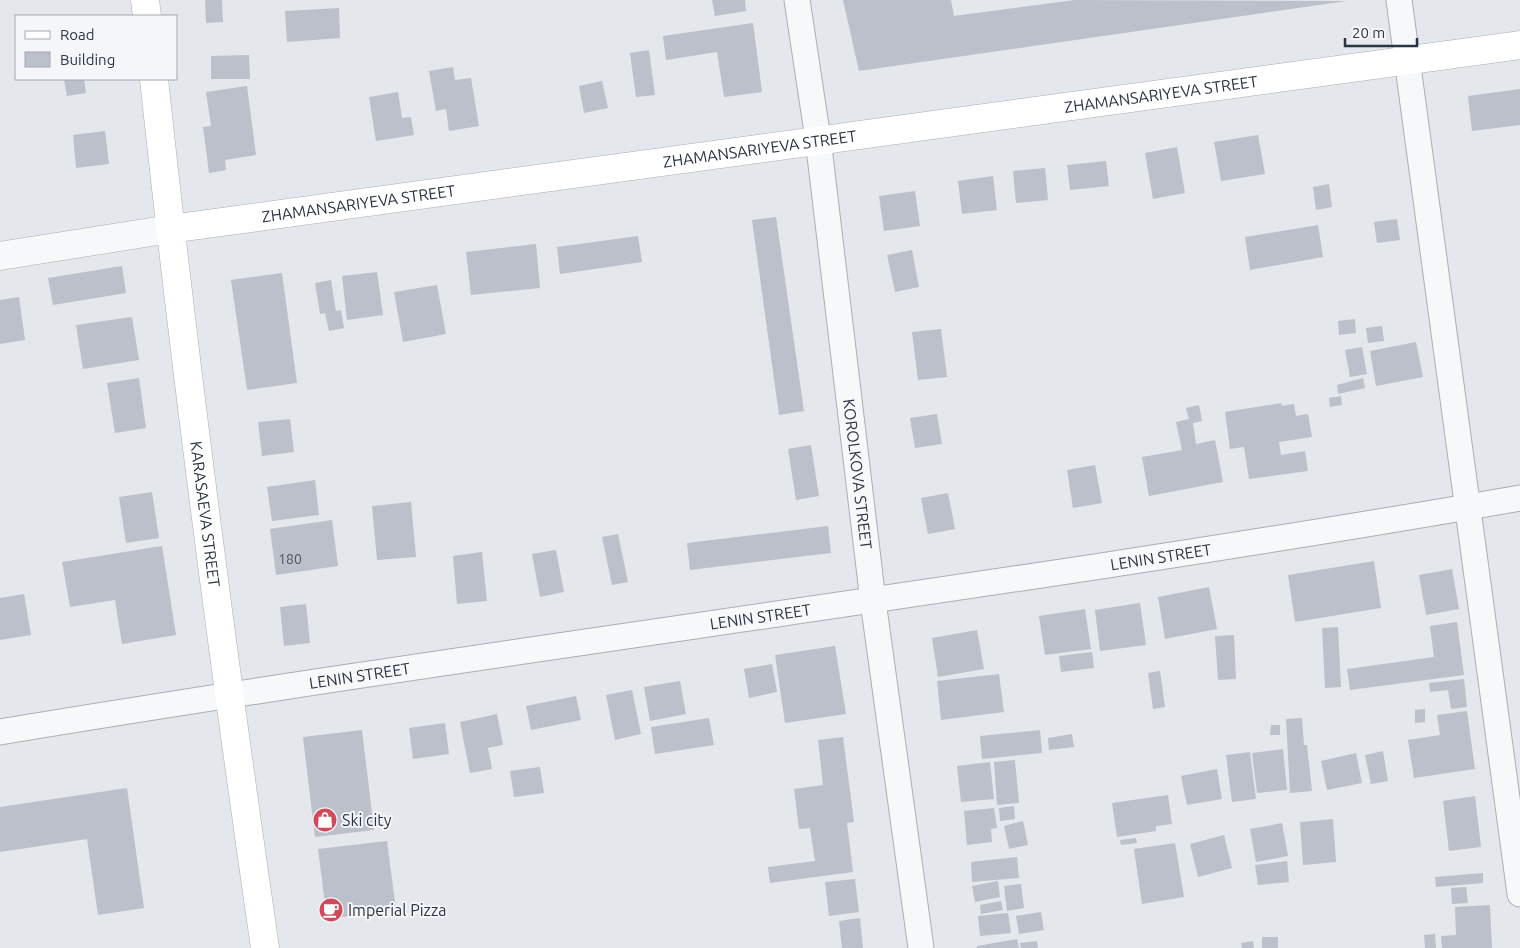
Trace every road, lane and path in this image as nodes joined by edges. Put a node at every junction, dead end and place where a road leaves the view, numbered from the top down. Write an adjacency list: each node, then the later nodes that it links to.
1 (145, 0): 4 (main road)
2 (797, 0): 8 (street, KOROLKOVA STREET)
3 (1399, 0): 6 (street)
4 (147, 15)
5 (1520, 45): 6 (main road, ZHAMANSARIYEVA STREET)
6 (1407, 60): 8 (main road, ZHAMANSARIYEVA STREET); 12 (street)
7 (154, 80): 9 (main road, KARASAEVA STREET)
8 (818, 139): 9 (main road, ZHAMANSARIYEVA STREET); 13 (street, KOROLKOVA STREET)
9 (170, 229): 10 (street, ZHAMANSARIYEVA STREET); 14 (main road, KARASAEVA STREET)
10 (0, 256)
11 (1520, 498): 12 (street, LENIN STREET)
12 (1467, 508): 13 (street, LENIN STREET); 16 (street)
13 (873, 601): 14 (street, LENIN STREET); 18 (street, KOROLKOVA STREET)
14 (228, 694): 15 (street, LENIN STREET); 17 (main road, KARASAEVA STREET)
15 (0, 732)
16 (1520, 894)
17 (265, 948)
18 (921, 948)

